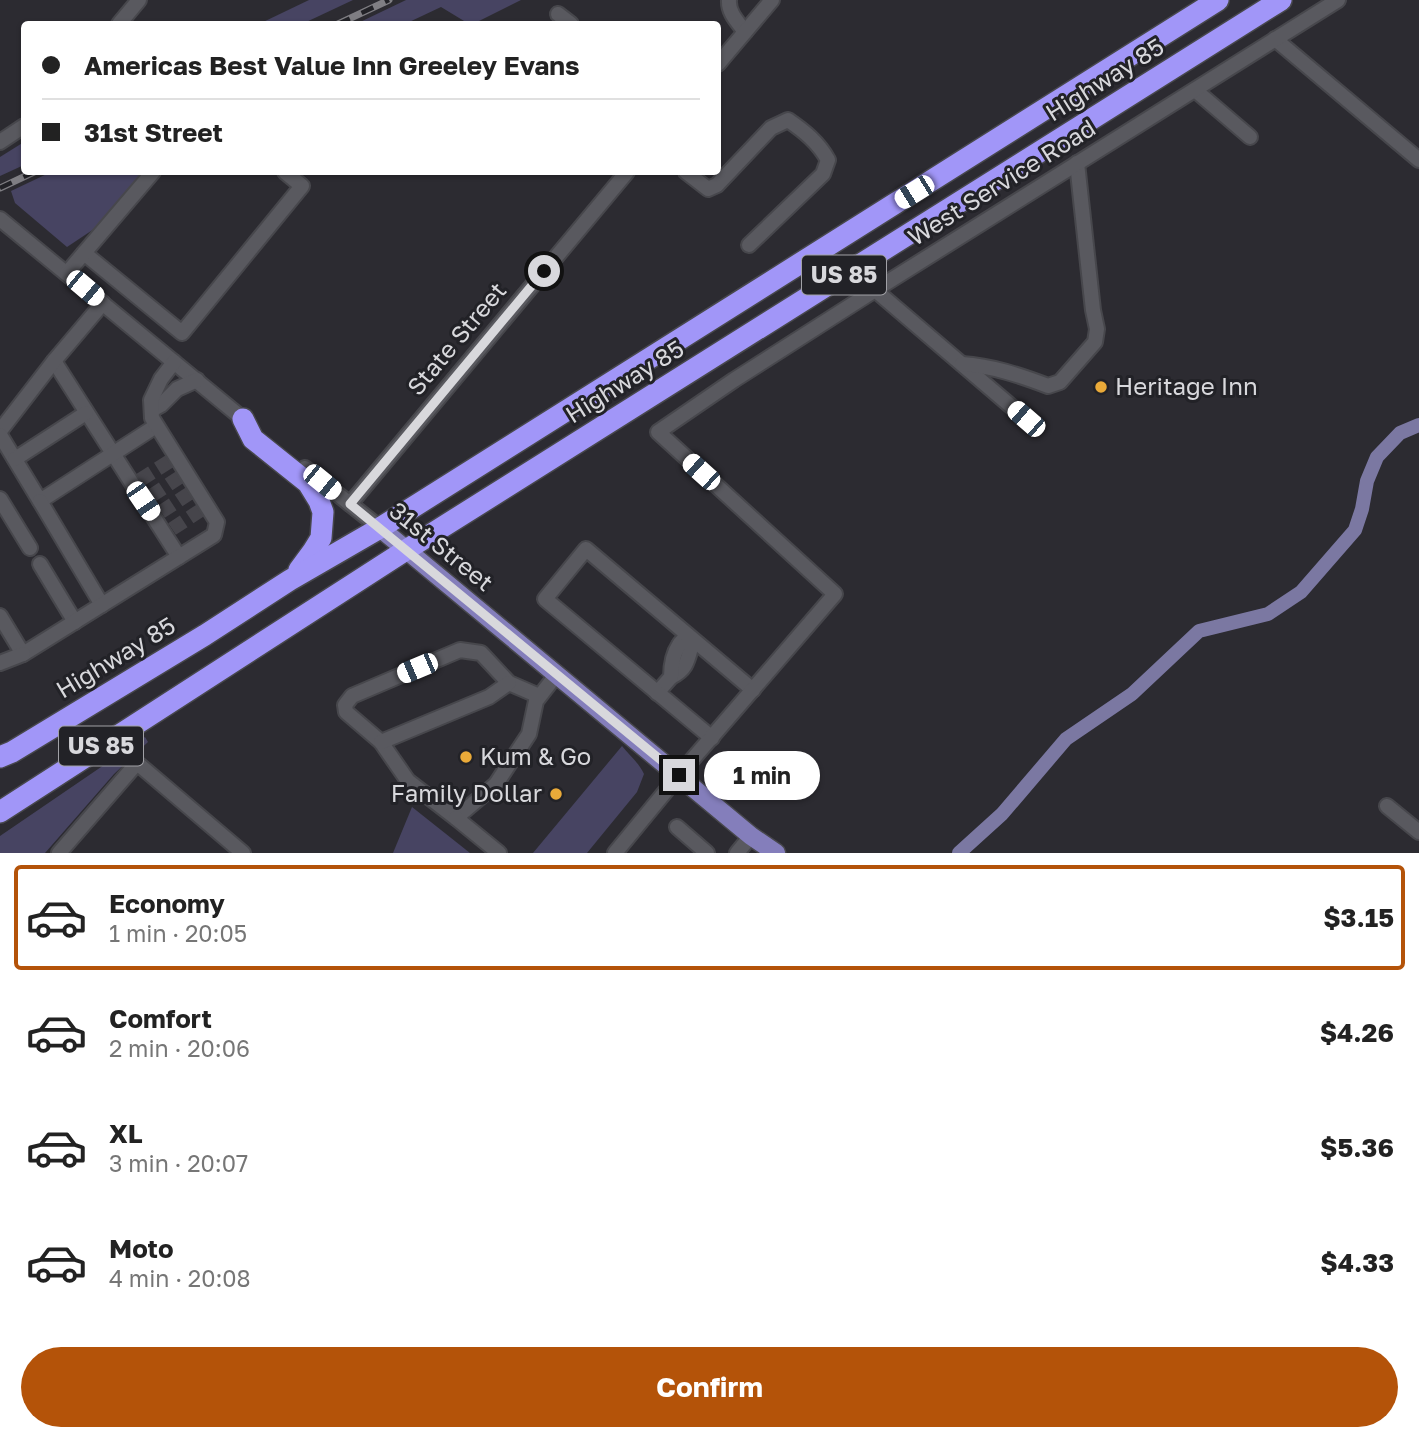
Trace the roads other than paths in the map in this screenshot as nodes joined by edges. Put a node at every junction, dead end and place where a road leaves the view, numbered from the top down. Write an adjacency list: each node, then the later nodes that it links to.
1 (139, 0): 8 (street)
2 (729, 0): 10 (street)
3 (772, 0): 10 (street)
4 (1218, 0): 44 (highway, Highway 85 / US 85)
5 (1281, 0): 46 (highway, Highway 85 / US 85)
6 (1338, 0): 11 (street, West Service Road)
7 (558, 14): 9 (street)
8 (122, 21)
9 (567, 21)
10 (745, 32): 12 (street)
11 (1275, 39): 13 (street, West Service Road); 17 (street)
12 (721, 60)
13 (1195, 90): 15 (street); 18 (street, West Service Road)
14 (21, 128): 16 (street)
15 (1250, 137)
16 (0, 142)
17 (1419, 160)
18 (1077, 163): 27 (street, West Service Road); 31 (street)
19 (150, 175): 25 (street)
20 (289, 175): 25 (street)
21 (625, 175): 43 (street, State Street)
22 (690, 175): 24 (street)
23 (0, 219): 26 (street, 31st Street)
24 (748, 245)
25 (84, 253): 26 (street)
26 (67, 274): 28 (street, 31st Street)
27 (875, 290): 31 (street); 58 (street, West Service Road)
28 (103, 303): 29 (street); 30 (street, 31st Street)
29 (54, 361): 34 (street); 38 (street)
30 (174, 362): 32 (street, 31st Street); 33 (street)
31 (962, 364): 36 (street)
32 (197, 380): 33 (street); 35 (street, 31st Street)
33 (152, 410): 37 (street)
34 (86, 413): 39 (street); 40 (street)
35 (243, 419): 43 (street, 31st Street); 49 (highway)
36 (1026, 419)
37 (156, 426): 39 (street); 47 (street)
38 (0, 433): 40 (street)
39 (114, 454): 42 (street); 47 (street)
40 (15, 459): 42 (street)
41 (0, 499): 45 (street)
42 (40, 501): 50 (street)
43 (350, 504): 44 (street, 31st Street)
44 (380, 528): 46 (main road, 31st Street); 49 (highway, Highway 85 / US 85)
45 (30, 548)
46 (406, 550): 56 (main road, 31st Street); 66 (highway, Highway 85 / US 85)
47 (179, 556): 50 (street)
48 (40, 564): 52 (street)
49 (290, 580): 63 (highway, Highway 85 / US 85)
50 (102, 605): 52 (street)
51 (0, 617): 54 (street)
52 (75, 622): 54 (street)
53 (686, 637): 58 (street); 59 (street); 59 (street)
54 (23, 654): 55 (street)
55 (0, 663)
56 (557, 674): 60 (street); 64 (main road, 31st Street)
57 (509, 683): 60 (street); 62 (street); 62 (street)
58 (753, 690): 61 (street)
59 (657, 693): 61 (street)
60 (539, 696): 67 (street)
61 (712, 738): 64 (street)
62 (381, 742): 67 (street)
63 (4, 756)
64 (679, 775): 70 (main road, 31st Street); 74 (street)
65 (1387, 806): 69 (street)
66 (0, 812)
67 (456, 818): 73 (street)
68 (677, 827): 75 (street)
69 (1419, 832)
70 (751, 836): 76 (street); 77 (main road, 31st Street)
71 (59, 853): 72 (street)
72 (243, 853)
73 (499, 853)
74 (615, 853)
75 (707, 853)
76 (737, 853)
77 (776, 853)

